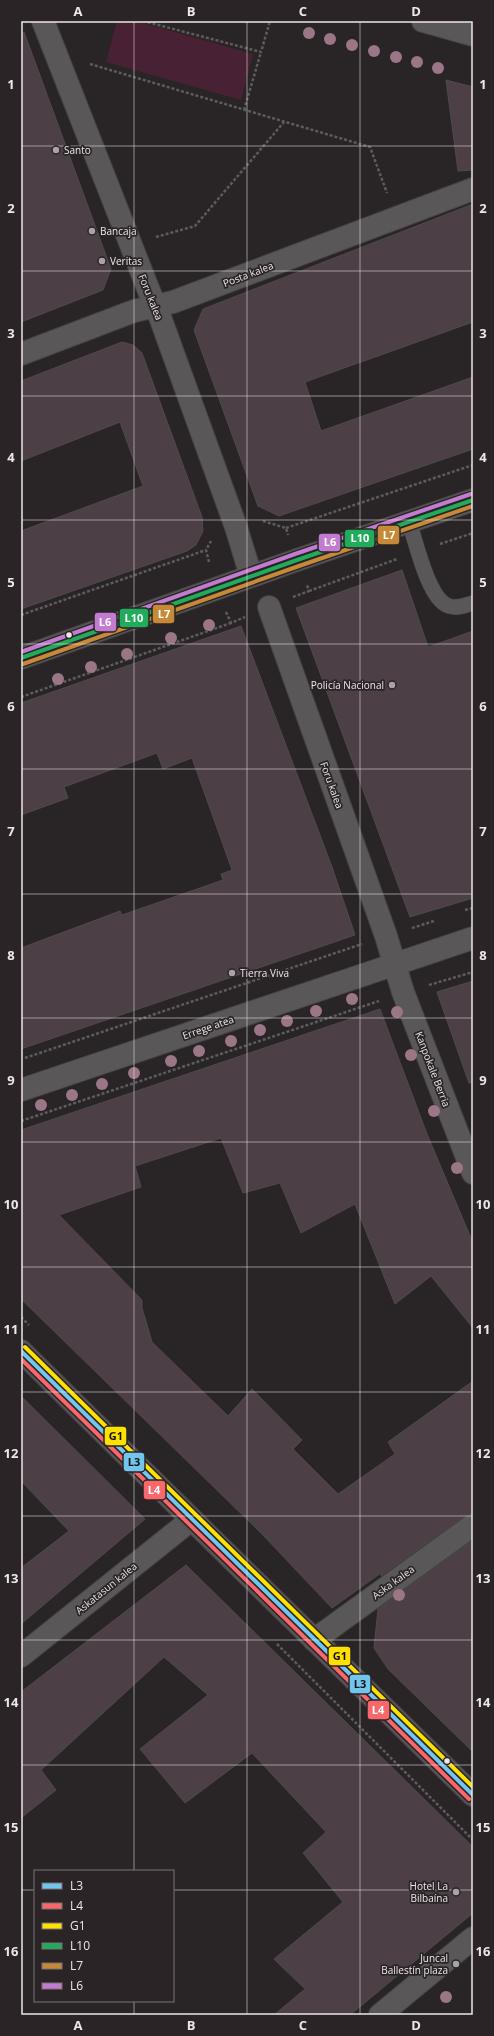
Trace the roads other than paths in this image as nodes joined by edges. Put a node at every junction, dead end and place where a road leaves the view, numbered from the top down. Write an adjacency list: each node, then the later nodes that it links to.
1 (43, 21): 5 (street, Foru kalea)
2 (422, 21): 3 (street)
3 (473, 35)
4 (473, 189): 5 (street, Posta kalea)
5 (156, 306): 6 (street, Posta kalea); 9 (street, Foru kalea)
6 (21, 354)
7 (473, 500): 8 (street)
8 (409, 522): 9 (street); 10 (lane)
9 (251, 576): 12 (street)
10 (473, 603)
11 (268, 607): 14 (street, Foru kalea)
12 (21, 658)
13 (473, 938): 14 (street, Errege atea)
14 (394, 965): 15 (street, Errege atea); 16 (street, Kanpokale Berria)
15 (21, 1090)
16 (473, 1173)
17 (21, 1351): 18 (main road)
18 (191, 1520): 20 (main road); 21 (street, Askatasun kalea)
19 (473, 1525): 20 (street, Aska kalea)
20 (314, 1640): 22 (main road)
21 (21, 1656)
22 (473, 1795)
23 (473, 1938): 24 (street)
24 (380, 2015)

